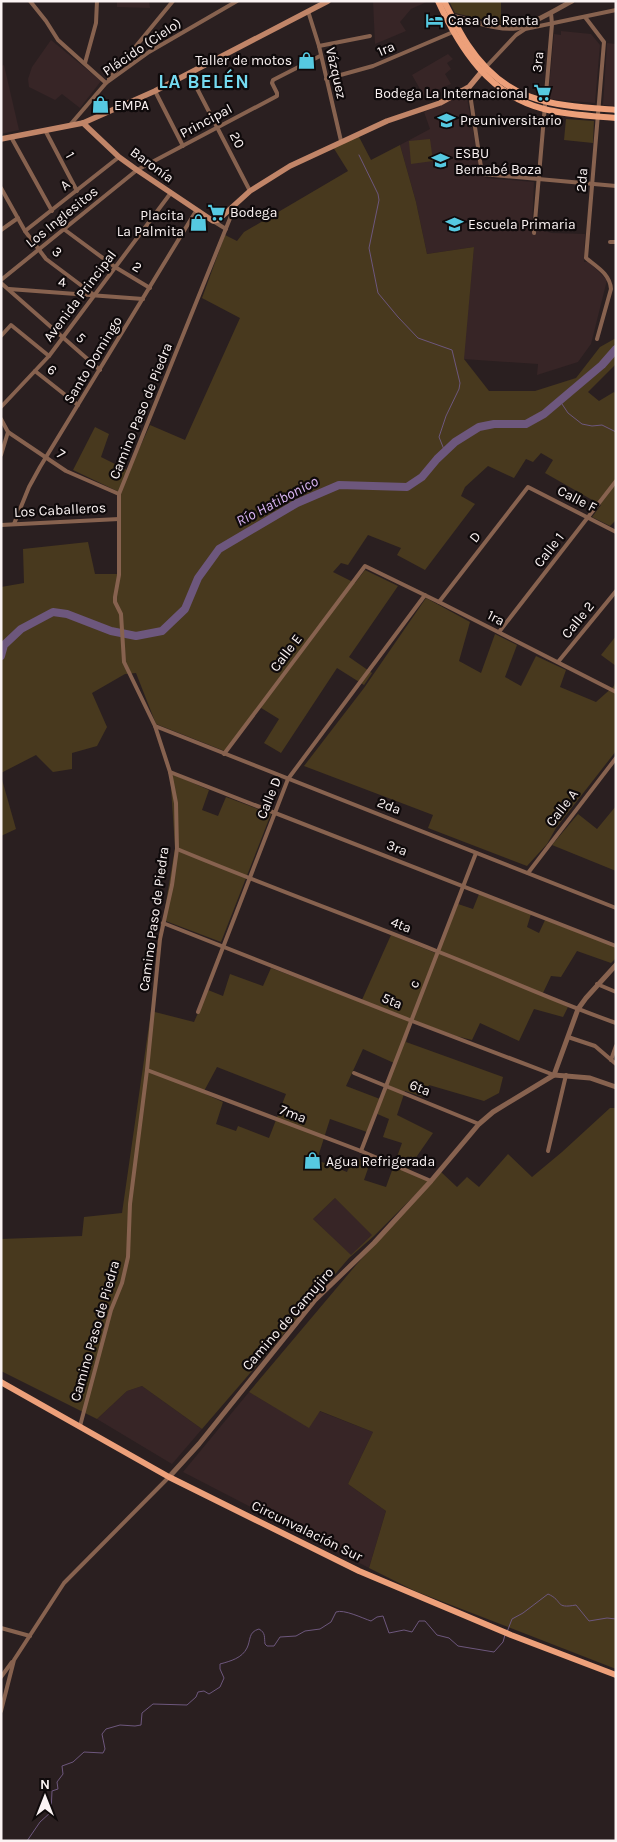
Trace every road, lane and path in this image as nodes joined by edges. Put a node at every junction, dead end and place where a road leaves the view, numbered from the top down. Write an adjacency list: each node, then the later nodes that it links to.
1 (30, 1): 22 (street)
2 (97, 1): 22 (street)
3 (173, 1): 26 (street)
4 (237, 1): 26 (street, Plácido (Cielo))
5 (328, 1): 10 (main road)
6 (438, 1): 12 (main road)
7 (444, 1): 12 (main road)
8 (572, 1): 11 (street)
9 (616, 10): 13 (street)
10 (308, 11): 20 (street, Vázquez); 24 (main road)
11 (551, 12): 14 (street, 3ra); 15 (street)
12 (448, 16): 16 (street); 17 (main road); 23 (main road)
13 (585, 17): 14 (street); 31 (street, 2da)
14 (552, 24): 15 (street); 29 (street, 3ra)
15 (525, 27): 16 (street); 18 (street)
16 (514, 28): 18 (street)
17 (453, 32): 23 (main road); 25 (street, 1ra)
18 (516, 35): 23 (street)
19 (370, 36): 20 (street)
20 (318, 46): 21 (street, Vázquez)
21 (320, 56): 25 (street, Vázquez); 35 (street, Principal)
22 (85, 63): 26 (street)
23 (484, 70): 27 (main road); 29 (main road)
24 (189, 74): 28 (main road); 35 (street, 20)
25 (326, 79): 39 (street, Vázquez)
26 (106, 83): 34 (street, Plácido (Cielo))
27 (469, 87): 39 (main road); 43 (street)
28 (155, 91): 33 (main road); 40 (street)
29 (545, 106): 31 (main road); 43 (street, 3ra)
30 (616, 110): 31 (main road)
31 (599, 112): 32 (main road); 44 (street, 2da)
32 (616, 118)
33 (83, 123): 34 (main road); 41 (main road, Baronía)
34 (70, 125): 36 (main road)
35 (218, 127): 40 (street, Principal); 48 (street, 20)
36 (44, 130): 37 (main road); 47 (street, 1)
37 (11, 137): 38 (main road); 51 (street)
38 (1, 139)
39 (341, 141): 48 (main road)
40 (183, 146): 42 (street, Principal)
41 (119, 157): 42 (main road, Baronía); 47 (street, A)
42 (137, 170): 49 (main road, Baronía); 57 (street, Los Inglesitos)
43 (538, 179): 44 (street); 59 (street, 3ra)
44 (593, 184): 45 (street); 71 (street, 2da)
45 (616, 186)
46 (1, 188): 53 (street, 3)
47 (77, 191): 51 (street, A)
48 (250, 191): 50 (main road)
49 (170, 194): 52 (main road, Baronía); 63 (street, Avenida Principal)
50 (236, 204): 54 (main road); 55 (street, Camino Paso de Piedra)
51 (52, 211): 58 (street, A)
52 (196, 211): 54 (main road, Baronía); 66 (street, Santo Domingo)
53 (18, 218): 56 (street); 58 (street, 3)
54 (213, 221): 55 (street)
55 (226, 229): 83 (street, Camino Paso de Piedra)
56 (1, 230)
57 (65, 230): 62 (street, Los Inglesitos); 63 (street, 2)
58 (25, 231): 62 (street, 3)
59 (534, 233)
60 (610, 242): 61 (street)
61 (616, 242)
62 (39, 250): 64 (street, Los Inglesitos); 67 (street, 3)
63 (116, 267): 66 (street, 2); 67 (street, Avenida Principal)
64 (1, 281): 65 (street, 5)
65 (10, 288): 67 (street, 4); 70 (street, 5)
66 (150, 288): 68 (street, Santo Domingo)
67 (94, 296): 68 (street, 4); 70 (street, Avenida Principal)
68 (142, 299): 73 (street, Santo Domingo)
69 (1, 336): 72 (street, 6)
70 (63, 337): 72 (street, Avenida Principal); 73 (street, 5)
71 (597, 339)
72 (49, 356): 74 (street, Avenida Principal)
73 (100, 370): 75 (street, Santo Domingo)
74 (35, 371): 75 (street, 6); 76 (street, Avenida Principal)
75 (78, 405): 80 (street, Santo Domingo)
76 (1, 407)
77 (1, 419): 78 (street, 7)
78 (8, 432): 79 (street); 80 (street, 7)
79 (1, 455)
80 (46, 458): 83 (street, 7); 86 (street, Santo Domingo)
81 (616, 481): 84 (street, Calle 1)
82 (528, 487): 84 (street, Calle F); 92 (street, D)
83 (120, 494): 85 (street, Camino Paso de Piedra)
84 (589, 518): 88 (street, Calle F); 93 (street, Calle 1)
85 (119, 519): 86 (street, Los Caballeros); 96 (street, Camino Paso de Piedra)
86 (14, 524): 87 (street, Los Caballeros)
87 (1, 525)
88 (616, 532)
89 (365, 566): 91 (street, 1ra); 97 (street, Calle E)
90 (616, 591): 94 (street, Calle 2)
91 (425, 595): 92 (street, 1ra); 100 (street, Calle D)
92 (439, 602): 93 (street, 1ra)
93 (499, 632): 94 (street, 1ra)
94 (558, 662): 95 (street, 1ra)
95 (616, 692)
96 (155, 726): 97 (street, 2da); 99 (street, Camino Paso de Piedra)
97 (224, 754): 100 (street, 2da)
98 (616, 758): 104 (street, Calle A)
99 (170, 772): 101 (street, 3ra); 102 (street, Camino Paso de Piedra)
100 (288, 779): 101 (street, Calle D); 103 (street, 2da)
101 (275, 813): 105 (street, Calle D); 106 (street, 3ra)
102 (177, 849): 105 (street, 4ta); 108 (street, Camino Paso de Piedra)
103 (476, 852): 104 (street, 2da); 106 (street, c)
104 (528, 873): 107 (street, 2da)
105 (249, 879): 109 (street, Calle D); 111 (street, 4ta)
106 (464, 886): 110 (street, 3ra); 111 (street, c)
107 (616, 908)
108 (163, 923): 109 (street, 5ta); 123 (street, Camino Paso de Piedra)
109 (223, 946): 116 (street, Calle D); 117 (street, 5ta)
110 (616, 946)
111 (438, 951): 115 (street, 4ta); 117 (street, c)
112 (616, 965): 113 (street)
113 (597, 984): 114 (street); 115 (street)
114 (616, 992)
115 (578, 1009): 118 (street, 4ta); 119 (street)
116 (198, 1012)
117 (412, 1021): 125 (street, 5ta); 127 (street, c)
118 (616, 1023)
119 (568, 1037): 121 (street); 125 (street)
120 (616, 1046): 121 (street)
121 (611, 1060): 122 (street)
122 (616, 1064)
123 (147, 1070): 130 (street, 7ma); 134 (street, Camino Paso de Piedra)
124 (354, 1074): 127 (street, 6ta)
125 (554, 1075): 126 (street, 5ta); 129 (street, Camino de Camujiro)
126 (566, 1075): 128 (street, 5ta); 131 (street)
127 (386, 1087): 129 (street, 6ta); 130 (street, c)
128 (616, 1087)
129 (479, 1124): 132 (street, Camino de Camujiro)
130 (362, 1151): 132 (street, 7ma)
131 (548, 1151)
132 (431, 1181): 135 (street, Camino de Camujiro)
133 (1, 1382): 134 (main road, Circunvalación Sur)
134 (80, 1426): 135 (main road, Circunvalación Sur)
135 (169, 1477): 137 (street, Camino de Camujiro); 139 (main road, Circunvalación Sur)
136 (1, 1628): 137 (street)
137 (30, 1636): 138 (street, Camino de Camujiro)
138 (14, 1660): 140 (street); 141 (street, Camino de Camujiro)
139 (616, 1675)
140 (1, 1677)
141 (3, 1698): 142 (street, Camino de Camujiro)
142 (1, 1711)

